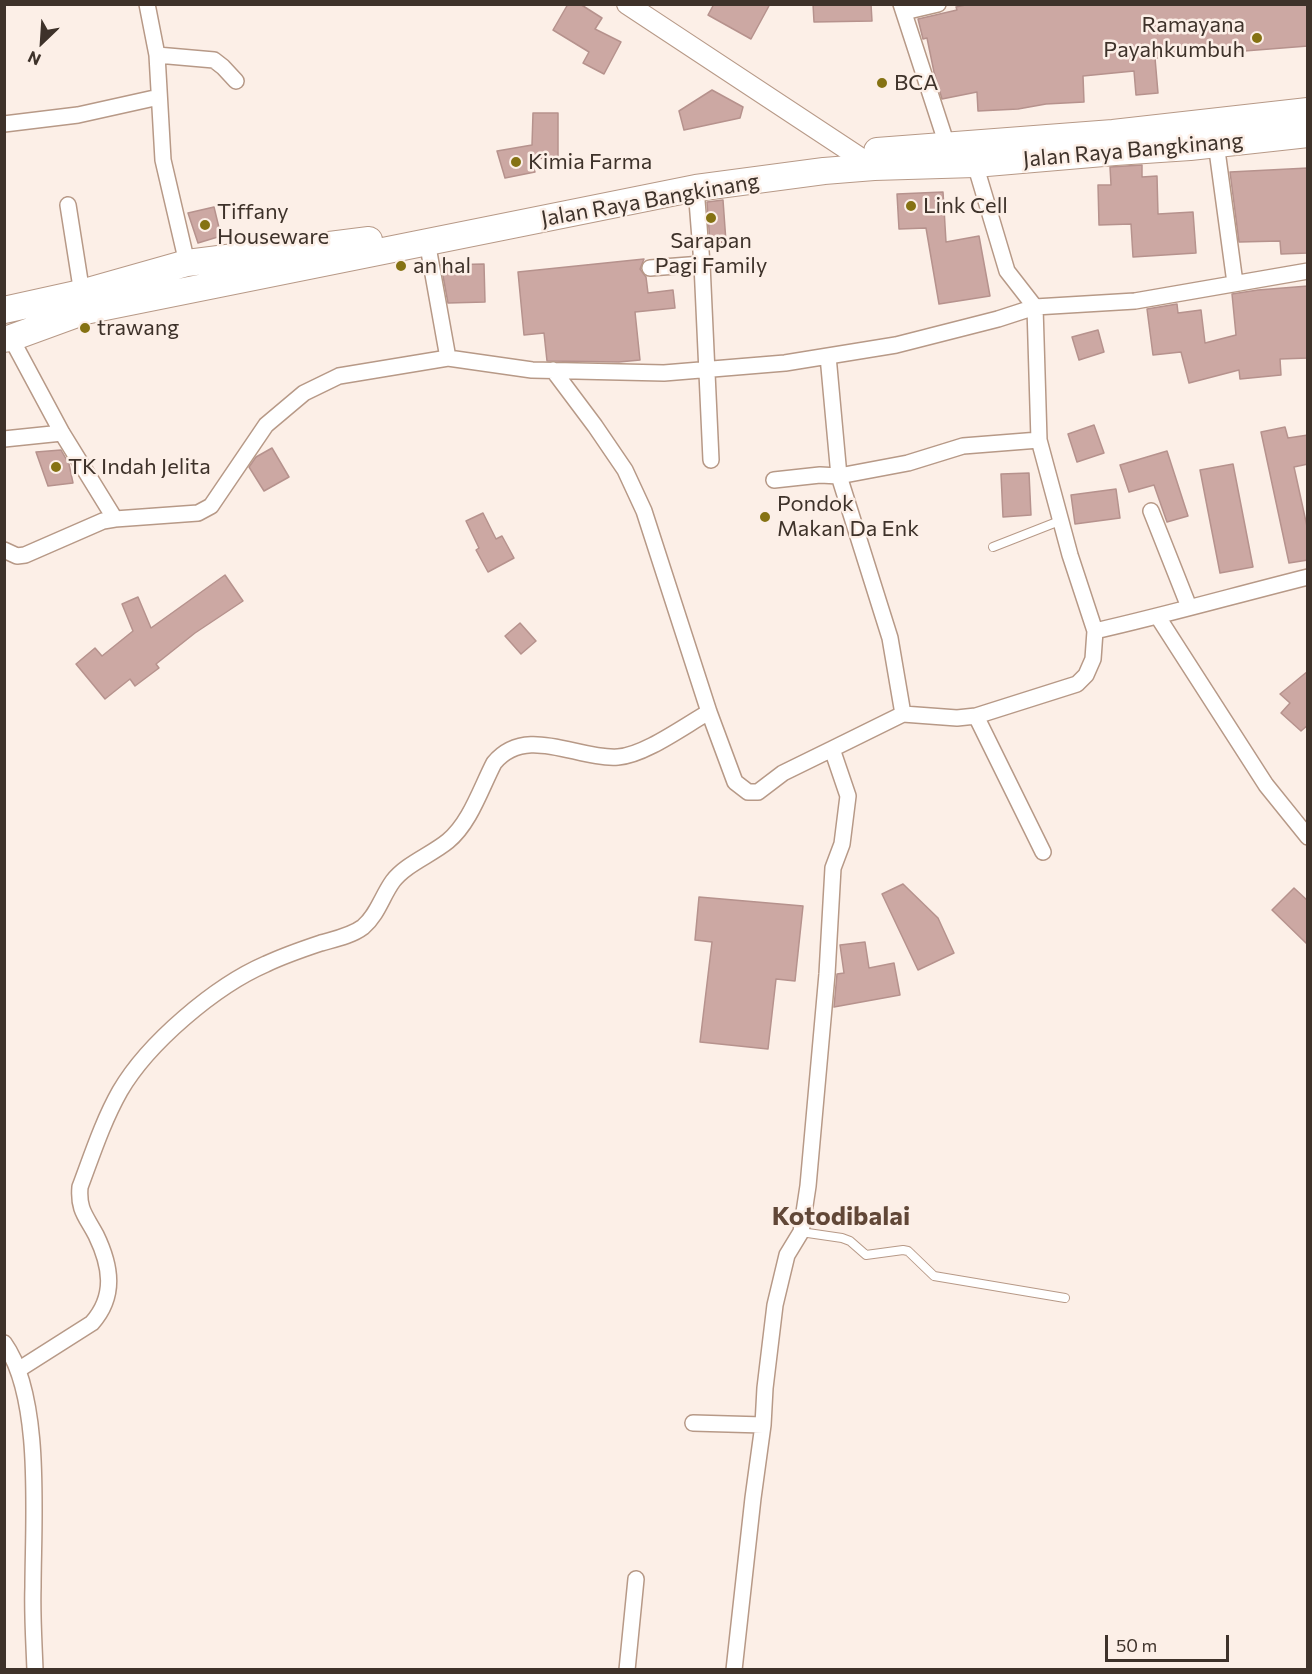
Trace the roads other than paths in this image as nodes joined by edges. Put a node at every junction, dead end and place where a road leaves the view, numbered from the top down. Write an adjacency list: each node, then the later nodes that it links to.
1 (147, 4): 5 (street)
2 (627, 4): 14 (street)
3 (938, 4): 4 (street)
4 (902, 8): 13 (street)
5 (157, 55): 6 (street); 7 (street)
6 (236, 81)
7 (159, 97): 9 (street); 20 (street)
8 (1308, 111): 11 (highway, Jalan Raya Bangkinang)
9 (4, 124)
10 (1308, 134): 12 (highway, Jalan Raya Bangkinang)
11 (1114, 142): 12 (highway, Jalan Raya Bangkinang); 13 (highway, Jalan Raya Bangkinang); 15 (highway, Jalan Raya Bangkinang)
12 (1216, 143): 24 (street)
13 (947, 145): 14 (highway, Jalan Raya Bangkinang)
14 (864, 160): 15 (highway, Jalan Raya Bangkinang); 16 (highway, Jalan Raya Bangkinang); 19 (highway, Jalan Raya Bangkinang)
15 (975, 164): 26 (street)
16 (696, 189): 18 (highway, Jalan Raya Bangkinang); 21 (street)
17 (68, 205): 25 (street)
18 (427, 241): 19 (highway, Jalan Raya Bangkinang); 30 (street)
19 (369, 248): 20 (highway, Jalan Raya Bangkinang); 25 (highway, Jalan Raya Bangkinang)
20 (187, 263): 25 (highway, Jalan Raya Bangkinang)
21 (702, 264): 22 (street); 31 (street)
22 (650, 268)
23 (1308, 271): 24 (street)
24 (1235, 283): 26 (street)
25 (83, 302): 27 (highway, Jalan Raya Bangkinang); 28 (highway, Jalan Raya Bangkinang)
26 (1035, 307): 29 (street); 35 (street)
27 (4, 310)
28 (8, 339): 33 (street)
29 (828, 356): 31 (street); 37 (street)
30 (448, 358): 32 (street); 40 (street)
31 (707, 369): 32 (street); 36 (street)
32 (553, 370): 48 (street)
33 (62, 433): 34 (street); 40 (street)
34 (4, 439)
35 (1039, 440): 37 (street); 41 (street)
36 (711, 460)
37 (839, 476): 38 (street); 49 (street)
38 (774, 480)
39 (1151, 511): 45 (street)
40 (115, 519): 43 (street)
41 (1062, 520): 42 (lane); 47 (street)
42 (993, 547)
43 (4, 550)
44 (1308, 577): 45 (street)
45 (1189, 607): 46 (street)
46 (1158, 617): 47 (street); 52 (street)
47 (1095, 631): 50 (street)
48 (709, 712): 51 (street); 57 (street)
49 (903, 714): 50 (street); 51 (street)
50 (976, 716): 53 (street)
51 (832, 749): 54 (street)
52 (1308, 837)
53 (1043, 852)
54 (801, 1232): 55 (lane); 59 (street)
55 (1065, 1298)
56 (4, 1343): 57 (street)
57 (18, 1370): 61 (street)
58 (693, 1423): 59 (street)
59 (763, 1425): 63 (street)
60 (636, 1579): 62 (street)
61 (34, 1670)
62 (627, 1670)
63 (734, 1670)

